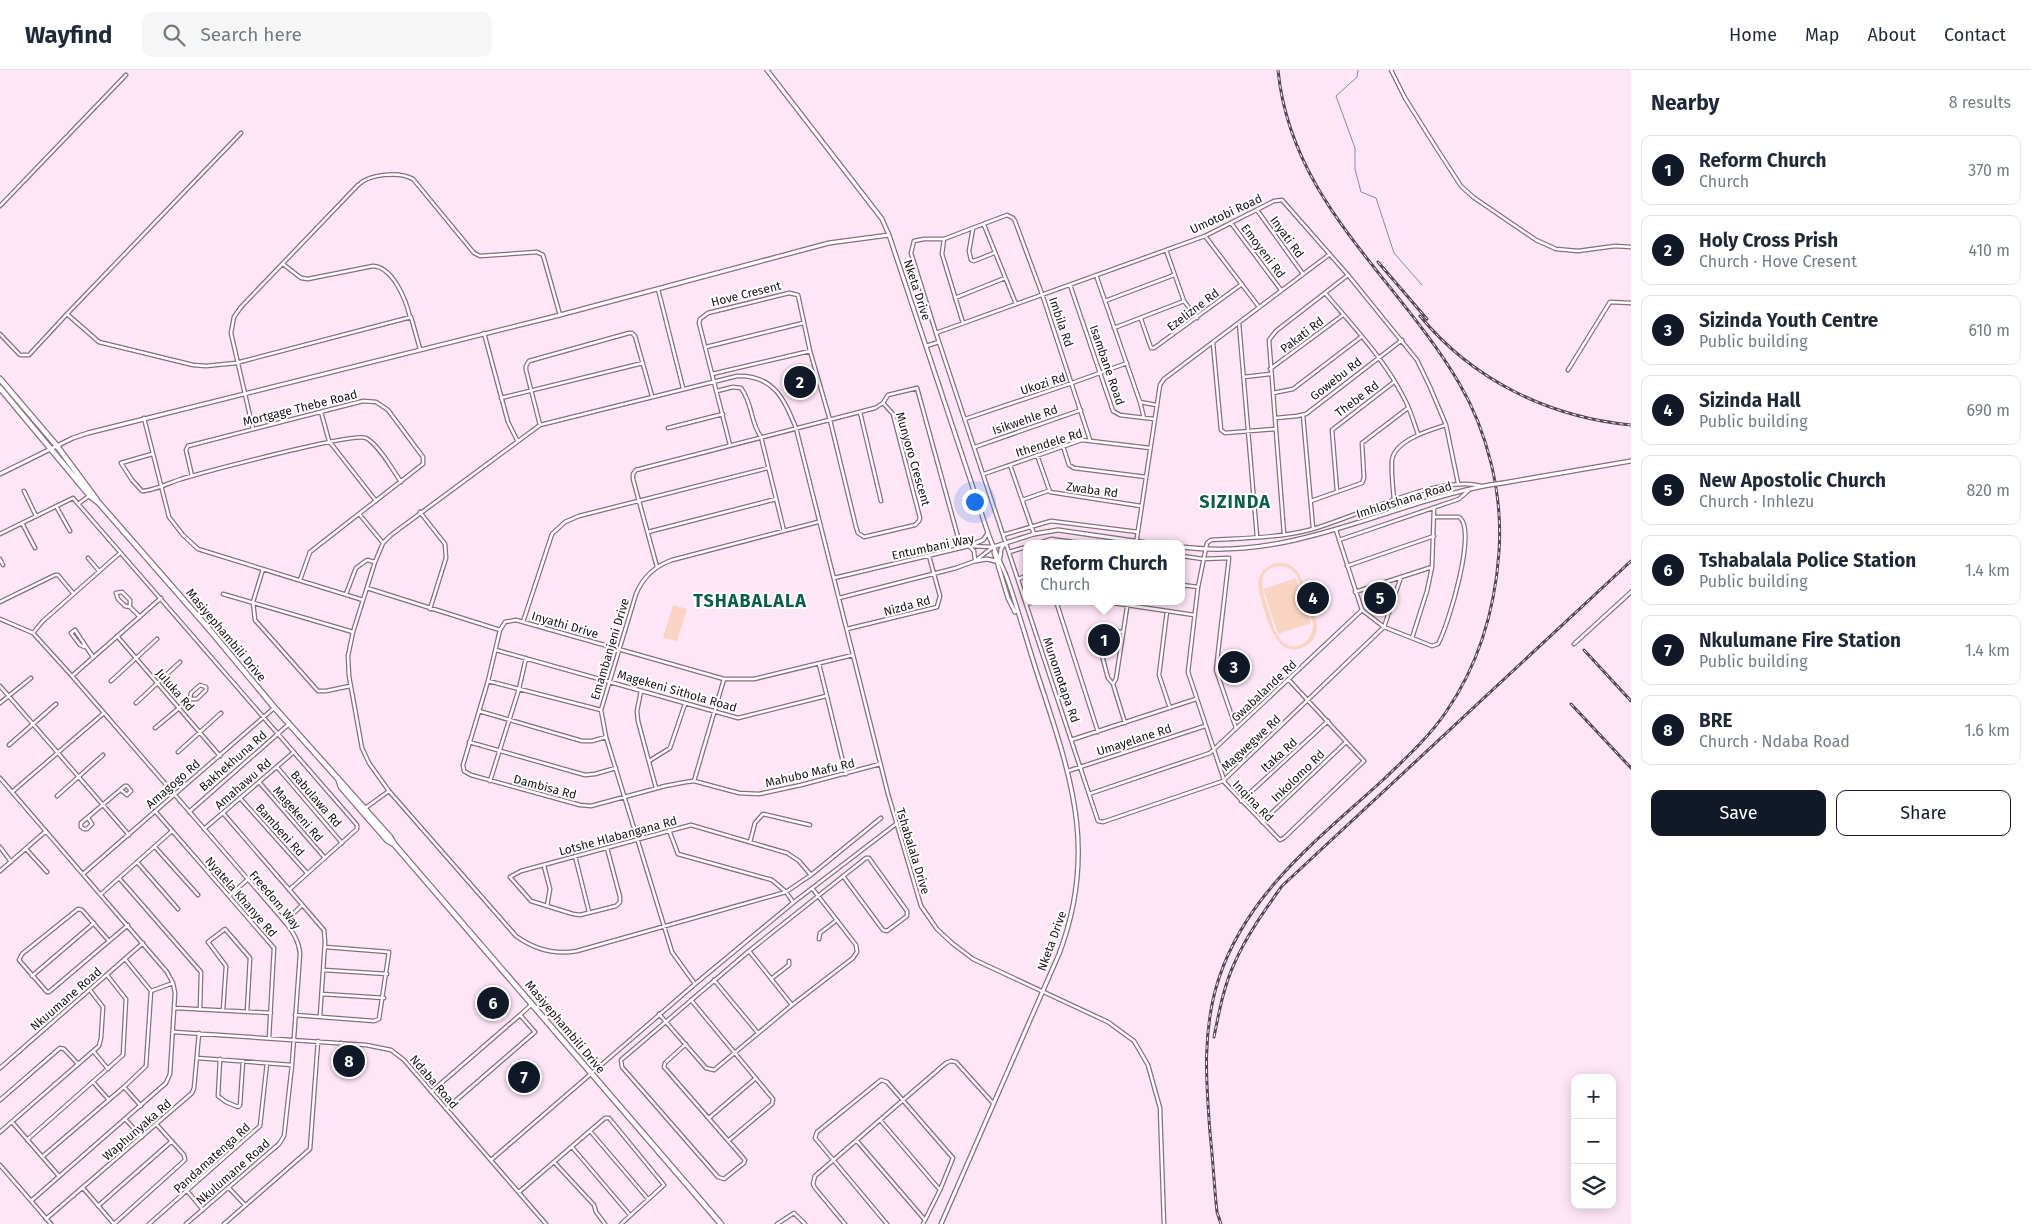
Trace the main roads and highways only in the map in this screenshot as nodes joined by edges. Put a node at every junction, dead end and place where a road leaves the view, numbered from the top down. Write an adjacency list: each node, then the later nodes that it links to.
1 (0, 379): 3 (main road, Masiyephambili Drive)
2 (0, 388): 3 (main road, Masiyephambili Drive)
3 (55, 447): 4 (main road, Masiyephambili Drive); 4 (main road, Masiyephambili Drive)
4 (99, 503): 5 (main road, Masiyephambili Drive)
5 (720, 1224)

